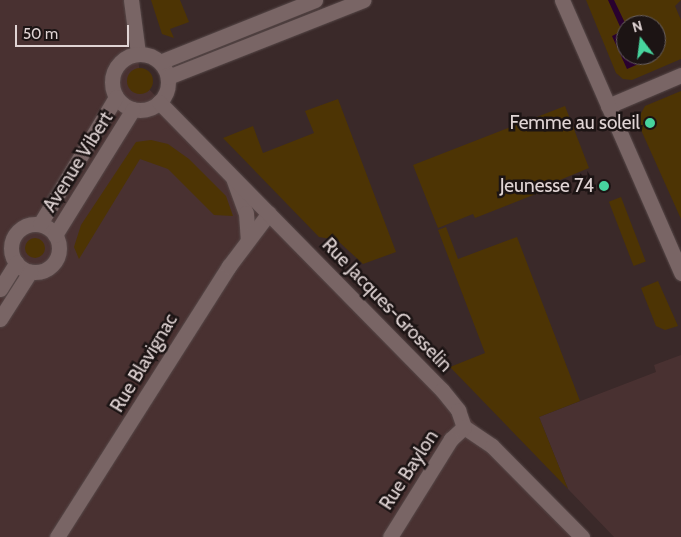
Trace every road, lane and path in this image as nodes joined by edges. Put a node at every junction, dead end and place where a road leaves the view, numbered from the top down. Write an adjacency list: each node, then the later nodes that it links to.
1 (130, 0): 5 (main road)
2 (315, 0): 6 (main road)
3 (363, 0): 8 (main road)
4 (562, 0): 11 (main road)
5 (138, 53): 6 (main road); 9 (main road)
6 (160, 62): 8 (main road)
7 (681, 75): 11 (main road)
8 (168, 77): 10 (main road)
9 (116, 97): 12 (main road); 15 (main road, Avenue Vibert)
10 (159, 102): 12 (main road); 13 (main road, Rue Jacques-Grosselin)
11 (608, 106): 20 (main road)
12 (133, 109): 16 (main road, Avenue Vibert)
13 (233, 178): 14 (main road, Rue Jacques-Grosselin); 17 (main road)
14 (269, 213): 17 (main road, Rue Blavignac); 23 (main road, Rue Jacques-Grosselin)
15 (40, 224): 16 (main road, Avenue Vibert); 18 (main road, Avenue Vibert)
16 (55, 235): 19 (main road, Avenue Vibert)
17 (248, 239): 24 (main road, Rue Blavignac)
18 (16, 263): 19 (main road); 21 (main road)
19 (30, 272): 22 (main road)
20 (681, 273)
21 (0, 289)
22 (0, 319)
23 (464, 427): 25 (main road, Rue Baylon); 26 (main road)
24 (57, 537)
25 (390, 537)
26 (582, 537)

